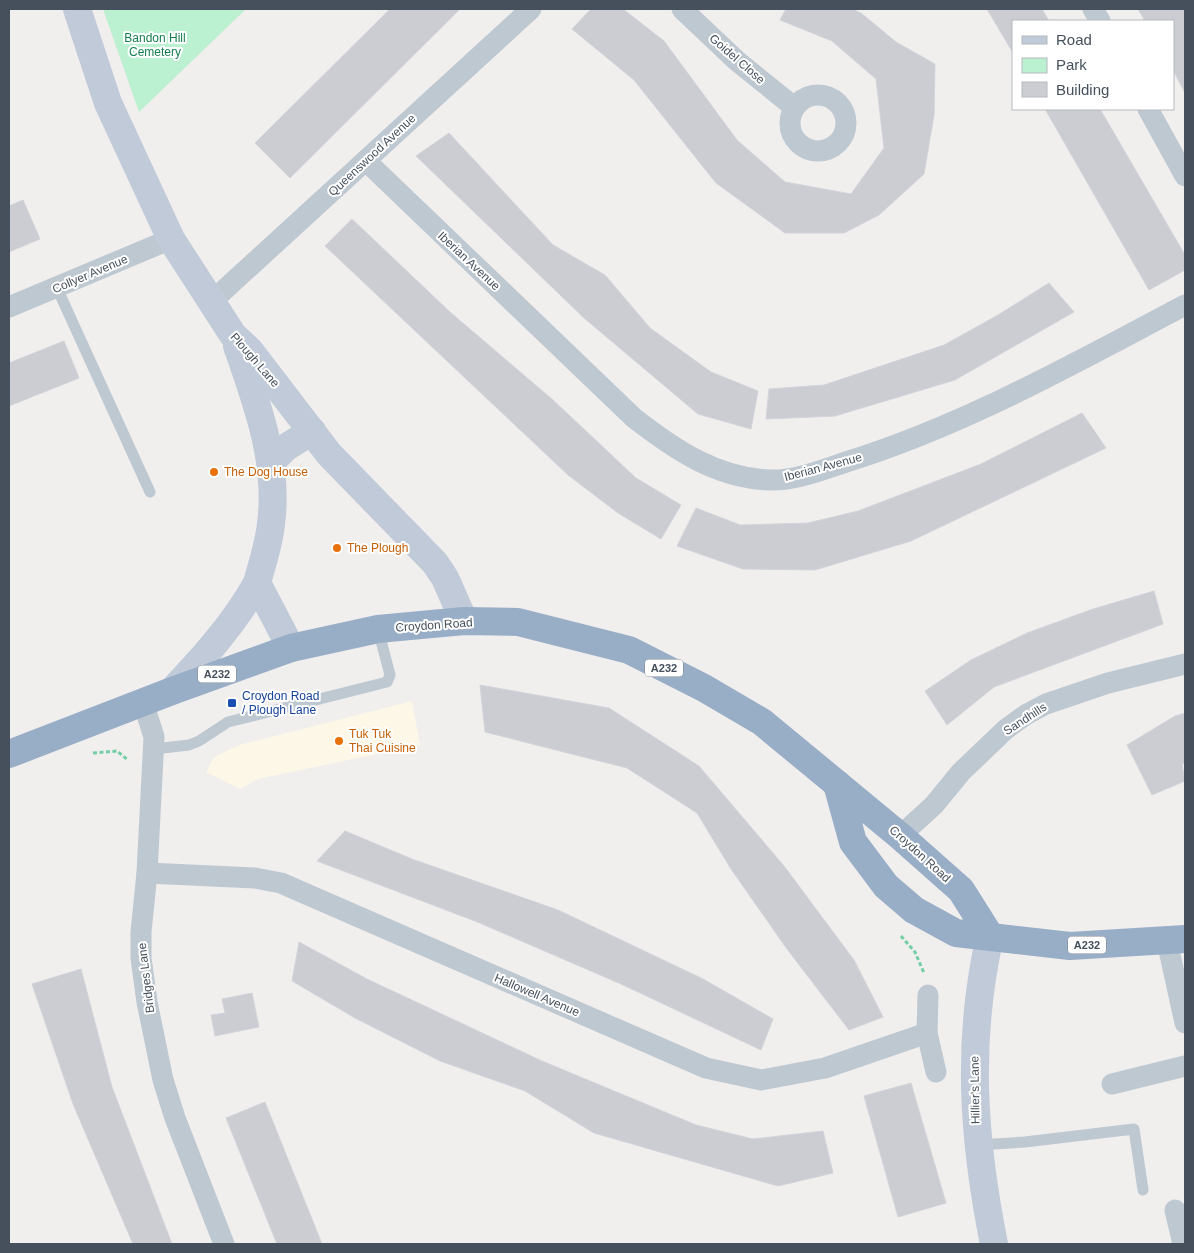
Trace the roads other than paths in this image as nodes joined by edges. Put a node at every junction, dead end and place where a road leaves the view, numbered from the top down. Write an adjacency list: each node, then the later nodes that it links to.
1 (77, 9): 10 (main road, Plough Lane)
2 (531, 9): 8 (street, Queenswood Avenue)
3 (682, 9): 6 (street, Goidel Close)
4 (1093, 9): 5 (street)
5 (1099, 20)
6 (794, 108)
7 (1149, 110): 9 (street)
8 (366, 161): 12 (street, Queenswood Avenue); 13 (street, Iberian Avenue)
9 (1185, 176)
10 (171, 239): 11 (street, Collyer Avenue); 12 (main road, Plough Lane)
11 (57, 288): 14 (street, Collyer Avenue); 18 (lane)
12 (210, 300): 15 (main road, Plough Lane)
13 (1185, 305)
14 (9, 307)
15 (233, 336): 16 (main road, Plough Lane); 17 (main road)
16 (312, 431): 17 (main road); 20 (main road, Plough Lane)
17 (271, 462): 19 (main road)
18 (150, 492)
19 (257, 583): 22 (main road); 24 (main road)
20 (464, 621): 21 (highway, Croydon Road / A232); 28 (highway, Croydon Road / A232)
21 (378, 629): 22 (highway, Croydon Road / A232); 26 (lane)
22 (291, 648): 24 (highway, Croydon Road / A232)
23 (1185, 664): 29 (street, Sandhills)
24 (172, 691): 25 (highway, Croydon Road / A232)
25 (143, 702): 26 (street, Bridges Lane); 27 (highway, Croydon Road / A232)
26 (154, 749): 30 (street, Bridges Lane)
27 (9, 754)
28 (837, 784): 29 (highway, Croydon Road / A232); 31 (highway, A232)
29 (900, 836): 31 (highway, Croydon Road / A232)
30 (147, 873): 35 (street, Hallowell Avenue); 42 (street, Bridges Lane)
31 (990, 936): 32 (highway, A232); 39 (main road, Hillier's Lane)
32 (1176, 940): 34 (street)
33 (928, 996): 35 (street)
34 (1185, 1023)
35 (927, 1033): 37 (street)
36 (1185, 1066): 38 (street)
37 (936, 1072)
38 (1112, 1084)
39 (977, 1145): 40 (lane); 43 (main road, Hillier's Lane)
40 (1143, 1190)
41 (1175, 1210): 44 (street)
42 (224, 1244)
43 (994, 1244)
44 (1183, 1244)

